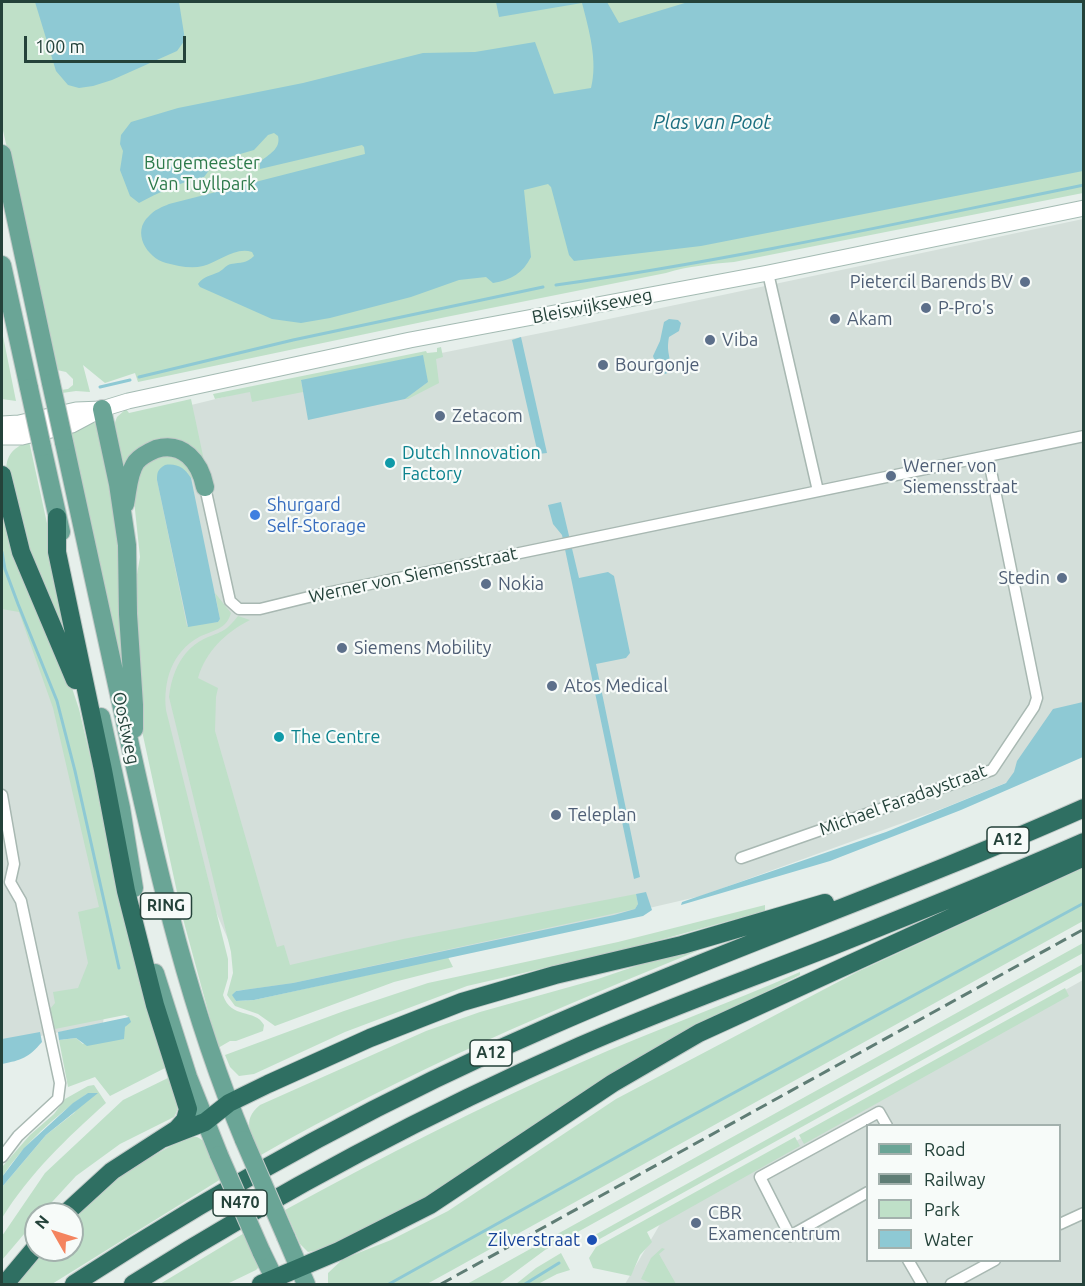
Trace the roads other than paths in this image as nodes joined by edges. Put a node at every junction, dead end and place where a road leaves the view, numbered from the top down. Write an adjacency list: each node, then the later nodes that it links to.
1 (2, 154): 16 (main road, Oostweg / RING, bridge)
2 (1083, 208): 4 (street, Bleiswijkseweg)
3 (2, 265): 14 (main road, Oostweg / RING, bridge)
4 (768, 273): 5 (street, Bleiswijkseweg); 11 (street)
5 (102, 409): 6 (street, Bleiswijkseweg); 6 (street, Bleiswijkseweg); 13 (main road)
6 (3, 436)
7 (1083, 436): 8 (street, Werner von Siemensstraat)
8 (988, 456): 11 (street, Werner von Siemensstraat); 21 (street, Michael Faradaystraat)
9 (2, 476): 12 (highway)
10 (205, 487): 11 (street, Werner von Siemensstraat); 13 (main road)
11 (819, 491)
12 (4, 500): 15 (highway)
13 (123, 515): 16 (main road)
14 (57, 517): 15 (highway); 25 (main road, Oostweg / RING)
15 (89, 705): 27 (highway)
16 (134, 761): 24 (main road, Oostweg / RING)
17 (2, 795): 23 (street)
18 (1083, 808): 22 (highway, A12)
19 (1083, 842): 40 (highway, A12)
20 (1083, 857): 36 (highway, A12)
21 (741, 858)
22 (933, 871): 24 (highway, A12); 39 (highway, A12)
23 (6, 883): 28 (street)
24 (229, 1103): 25 (highway, A12); 36 (main road, Oostweg / N470, bridge)
25 (205, 1122): 27 (highway, A12); 37 (main road, Oostweg / N470, bridge)
26 (886, 1124): 29 (street)
27 (164, 1138): 30 (highway, A12)
28 (2, 1157)
29 (866, 1193)
30 (78, 1202)
31 (1083, 1213): 32 (street)
32 (1061, 1223)
33 (24, 1261): 38 (highway)
34 (909, 1262): 41 (street)
35 (990, 1262): 42 (street)
36 (303, 1277): 37 (highway, A12)
37 (271, 1282)
38 (5, 1284)
39 (74, 1284)
40 (133, 1284)
41 (922, 1284)
42 (951, 1284)

